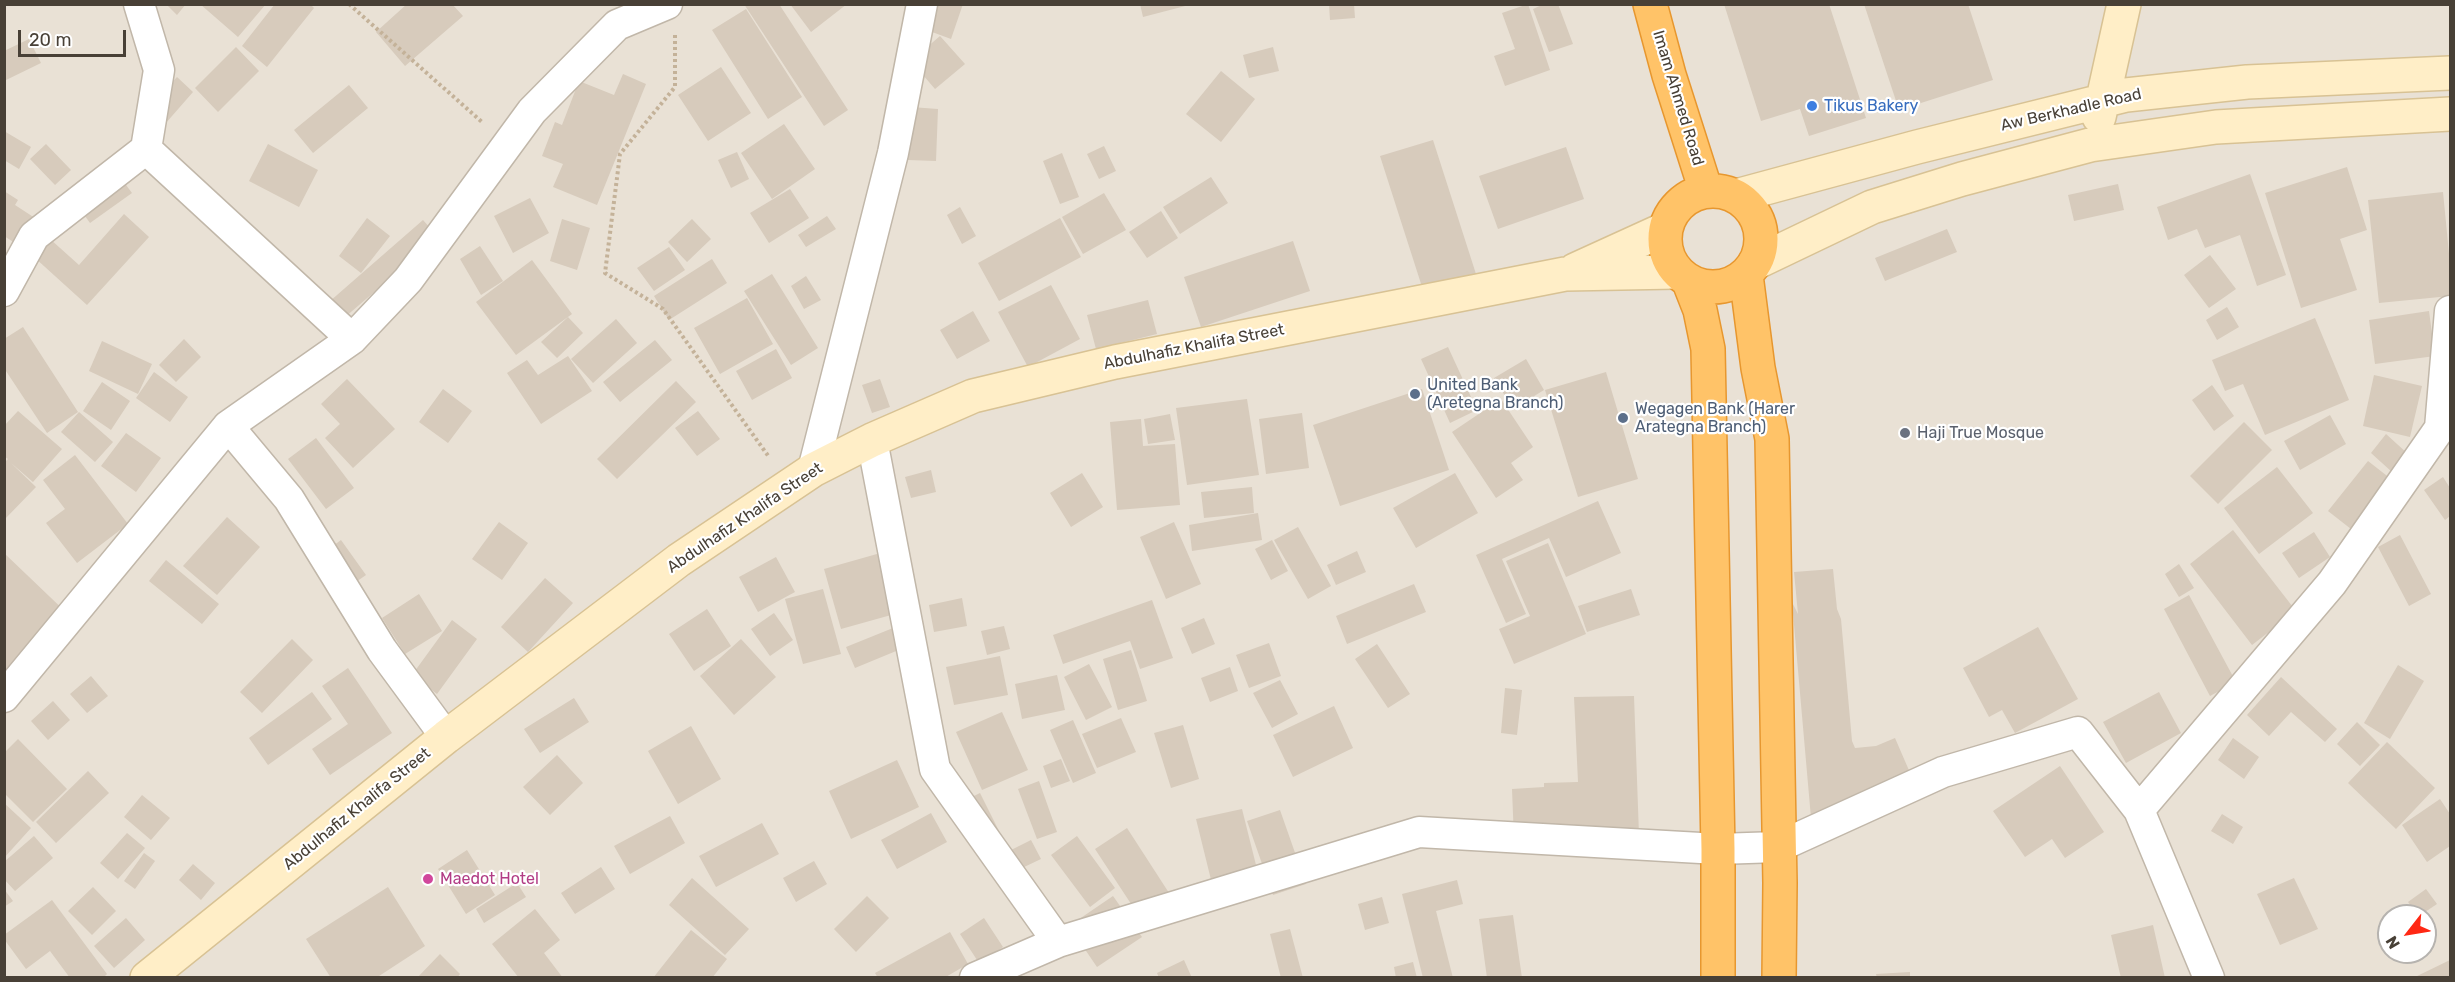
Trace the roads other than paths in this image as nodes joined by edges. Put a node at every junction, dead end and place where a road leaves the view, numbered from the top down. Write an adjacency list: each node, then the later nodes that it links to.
1 (139, 4): 10 (street)
2 (922, 4): 21 (street)
3 (1650, 4): 11 (highway, Imam Ahmed Road)
4 (2124, 4): 7 (main road)
5 (671, 16): 18 (street)
6 (2451, 73): 7 (main road, Aw Berkhadle Road)
7 (2105, 100): 9 (main road); 11 (main road, Aw Berkhadle Road)
8 (2451, 114): 9 (main road)
9 (2090, 146): 13 (main road)
10 (146, 149): 16 (street); 18 (street)
11 (1721, 193): 12 (highway); 13 (highway)
12 (1665, 229): 14 (main road); 15 (highway)
13 (1750, 269): 15 (highway); 25 (highway)
14 (1565, 274): 15 (main road); 20 (main road, Abdulhafiz Khalifa Street)
15 (1683, 277): 26 (highway)
16 (4, 291)
17 (2451, 311): 24 (street)
18 (352, 339): 19 (street)
19 (228, 426): 22 (street); 23 (street)
20 (872, 440): 21 (main road, Abdulhafiz Khalifa Street); 27 (street)
21 (802, 478): 23 (main road, Abdulhafiz Khalifa Street)
22 (4, 697)
23 (446, 737): 28 (main road, Abdulhafiz Khalifa Street)
24 (2139, 810): 25 (street); 32 (street)
25 (1778, 848): 26 (street); 31 (highway)
26 (1718, 849): 27 (street); 30 (highway)
27 (1058, 942): 29 (street)
28 (147, 978)
29 (975, 978)
30 (1718, 978)
31 (1779, 978)
32 (2209, 978)

